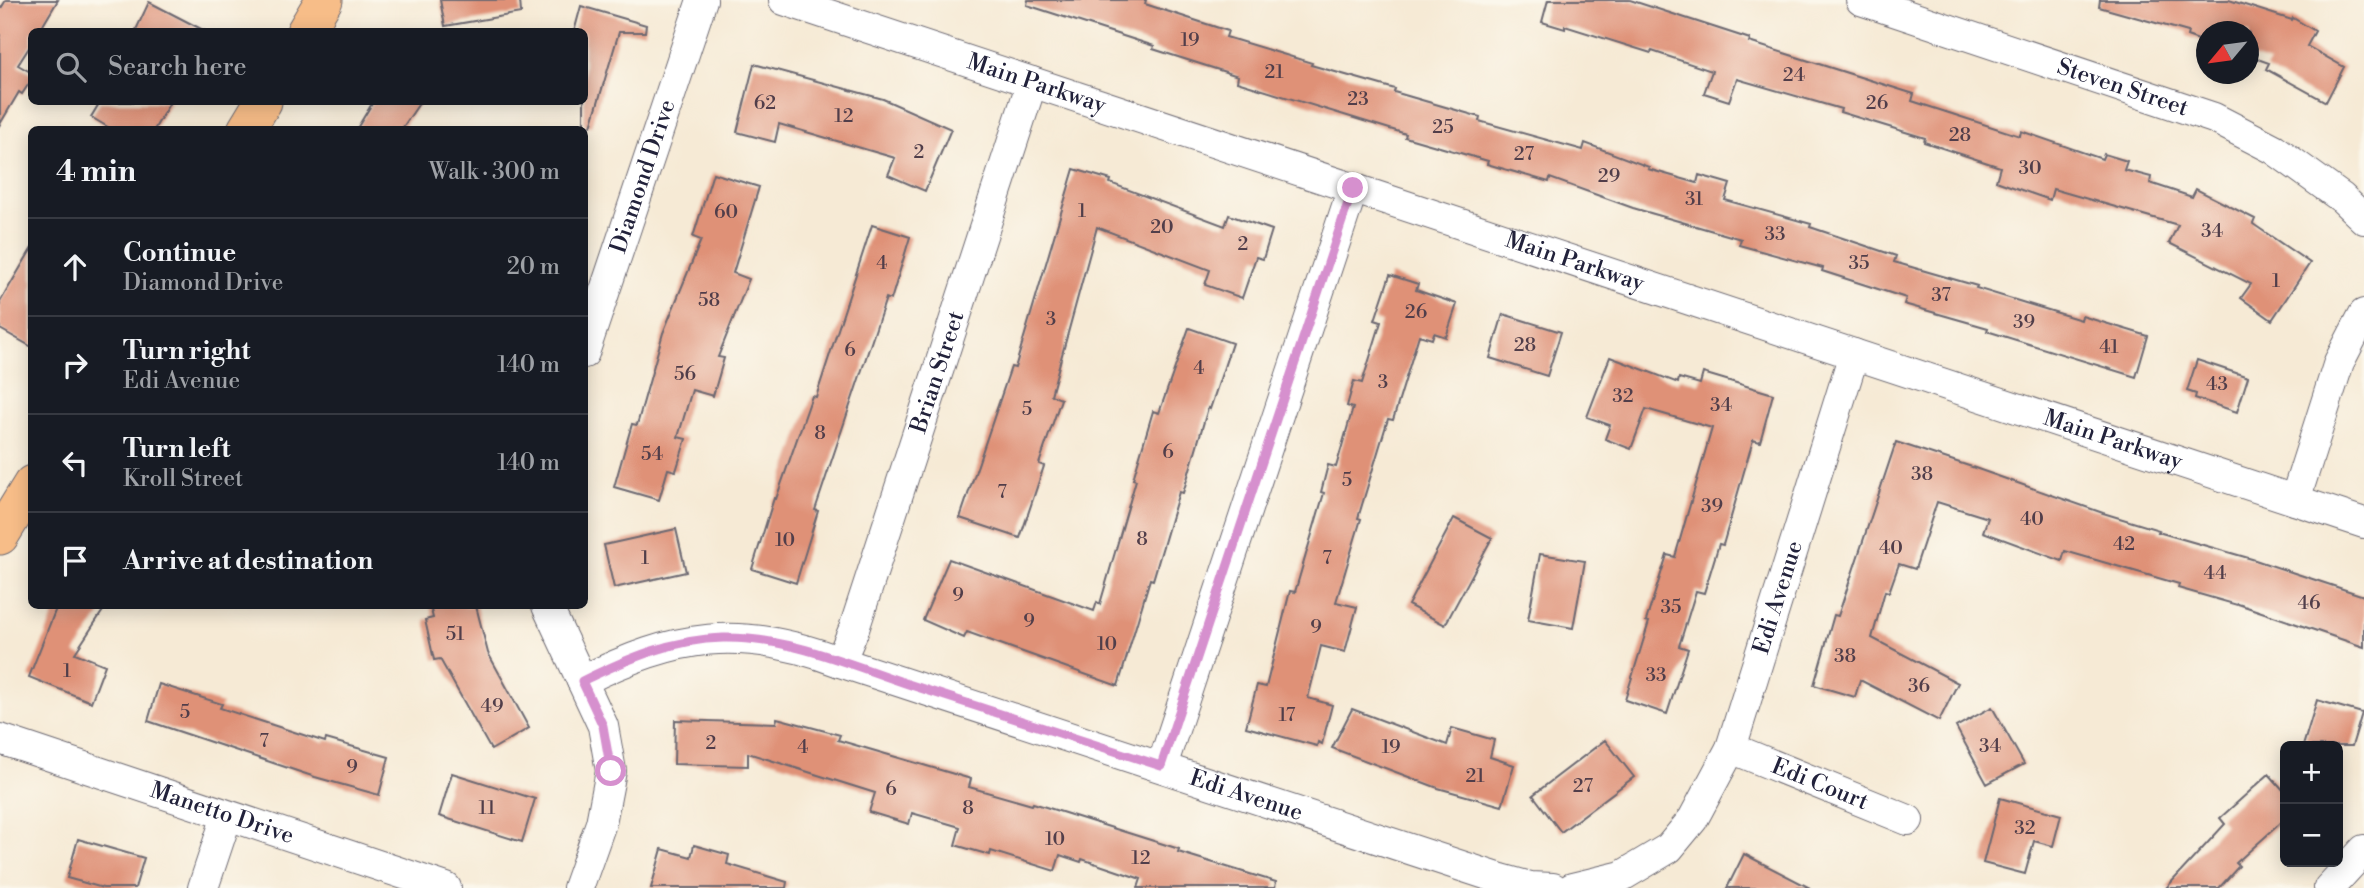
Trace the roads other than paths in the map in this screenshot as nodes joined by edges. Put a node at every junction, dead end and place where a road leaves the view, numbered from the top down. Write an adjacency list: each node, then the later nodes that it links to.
1 (324, 0): 5 (main road)
2 (702, 0): 12 (street, Diamond Drive)
3 (784, 0): 6 (street, Main Parkway)
4 (1861, 0): 10 (street, Steven Street)
5 (307, 28)
6 (1032, 82): 9 (street, Main Parkway); 19 (street, Brian Street)
7 (261, 105): 8 (main road)
8 (248, 126)
9 (1353, 188): 13 (street, Main Parkway); 23 (street)
10 (2364, 219)
11 (2364, 314): 15 (street)
12 (588, 341)
13 (1854, 354): 15 (street, Main Parkway); 22 (street, Edi Avenue)
14 (28, 490): 17 (main road)
15 (2295, 500): 16 (street, Main Parkway)
16 (2364, 523)
17 (0, 536)
18 (548, 609): 20 (street)
19 (840, 662): 20 (street, Edi Avenue); 23 (street, Edi Avenue)
20 (582, 681): 29 (street)
21 (0, 739): 24 (street, Manetto Drive)
22 (1731, 748): 25 (street, Edi Court); 31 (street, Edi Avenue)
23 (1161, 766): 30 (street, Edi Avenue)
24 (227, 816): 27 (street); 28 (street, Manetto Drive)
25 (1908, 820)
26 (2364, 849): 32 (street)
27 (203, 888)
28 (446, 888)
29 (578, 888)
30 (1553, 888)
31 (1572, 888)
32 (2329, 888)

